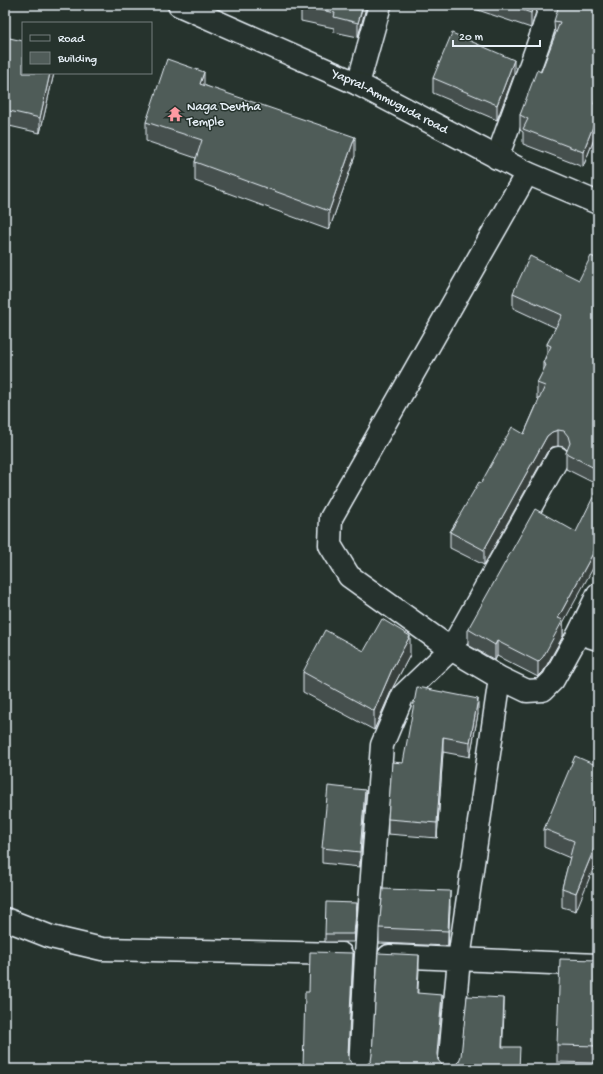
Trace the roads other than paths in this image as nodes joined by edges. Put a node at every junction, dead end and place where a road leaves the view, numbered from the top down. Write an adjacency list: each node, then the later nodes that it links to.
1 (180, 5): 4 (street, Yapral-Ammuguda road)
2 (380, 5): 4 (street)
3 (551, 5): 5 (street)
4 (358, 84): 5 (street, Yapral-Ammuguda road)
5 (497, 158): 6 (street, Yapral-Ammuguda road)
6 (527, 173): 7 (street, Yapral-Ammuguda road); 11 (street)
7 (598, 202)
8 (558, 458): 11 (street)
9 (598, 594): 10 (street)
10 (589, 636): 12 (street)
11 (451, 649): 12 (street); 14 (street)
12 (500, 678): 15 (street)
13 (5, 919): 14 (street)
14 (366, 955): 15 (street); 17 (street)
15 (458, 959): 16 (street); 18 (street)
16 (598, 965)
17 (360, 1069)
18 (449, 1069)

